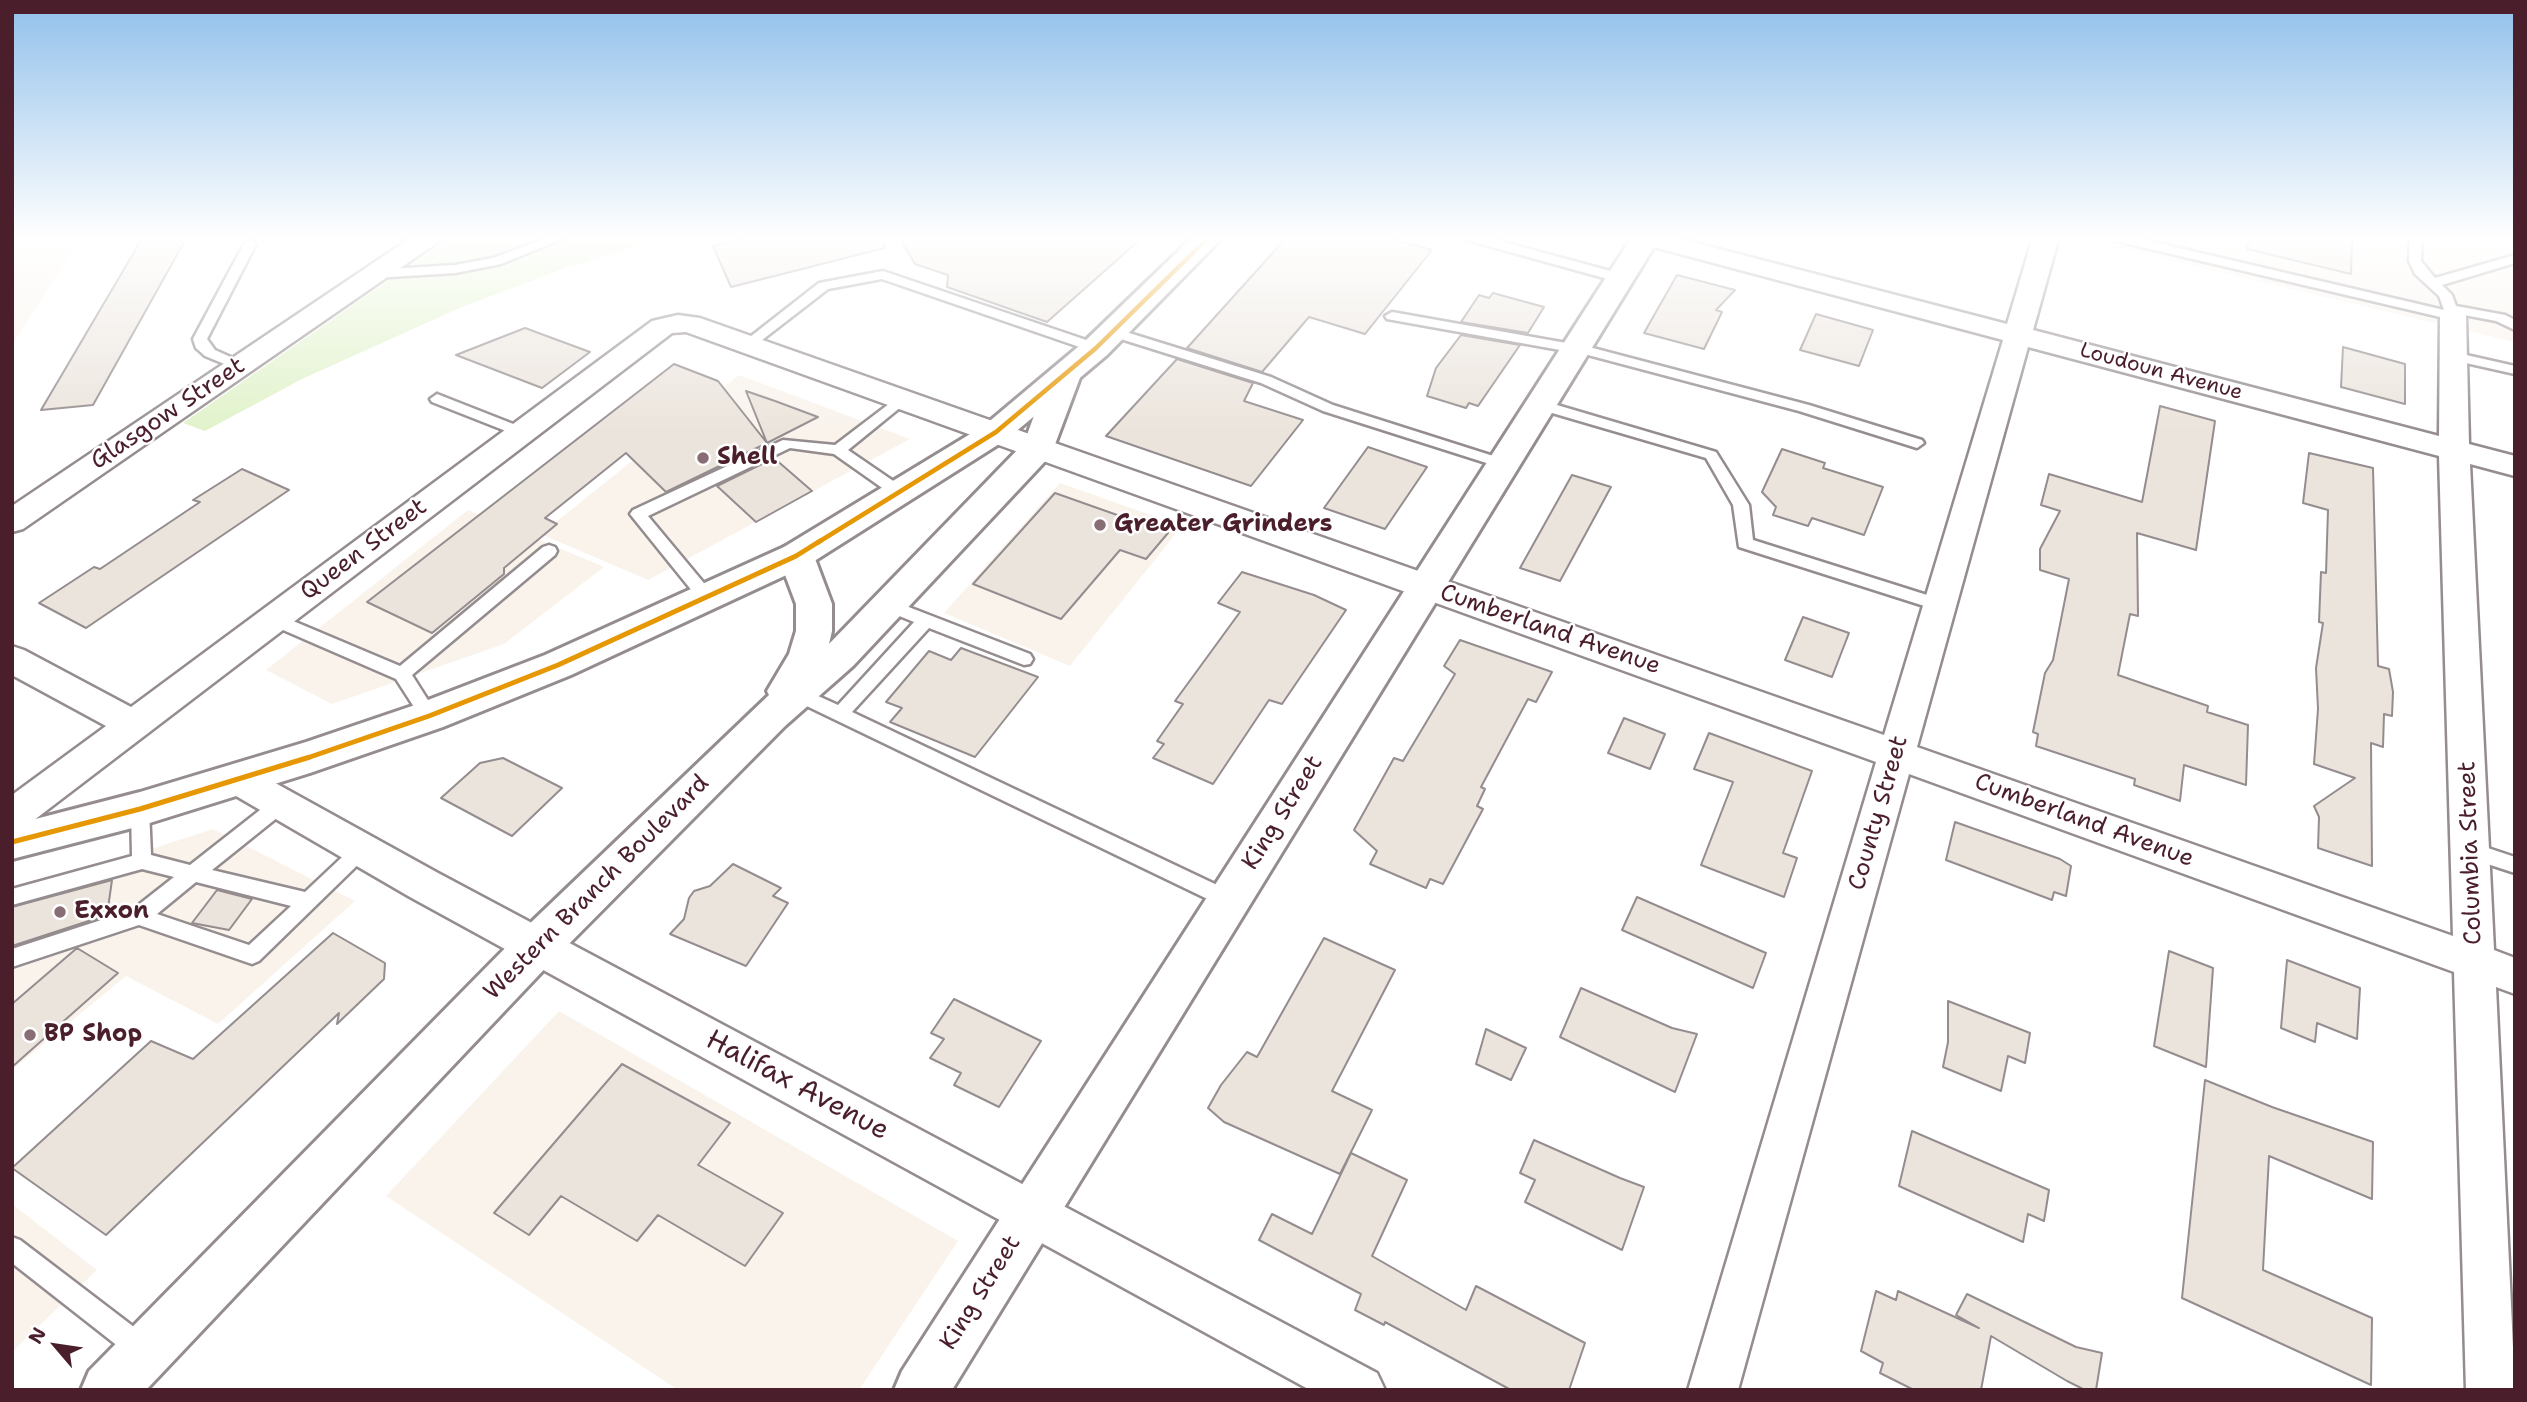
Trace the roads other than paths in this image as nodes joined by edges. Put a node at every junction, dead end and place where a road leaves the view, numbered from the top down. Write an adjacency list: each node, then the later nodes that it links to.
1 (219, 302): 19 (lane)
2 (332, 302): 19 (street, Glasgow Street)
3 (802, 302): 16 (lane)
4 (976, 302): 15 (lane)
5 (1142, 302): 15 (street)
6 (1605, 302): 17 (street, King Street)
7 (1897, 302): 14 (street, Loudoun Avenue)
8 (2027, 302): 14 (street, County Street)
9 (2410, 302): 11 (lane)
10 (2447, 302): 11 (lane)
11 (2453, 312): 13 (lane); 18 (street, Columbia Street)
12 (1392, 316): 17 (lane)
13 (2515, 326)
14 (2018, 334): 31 (street, Loudoun Avenue); 41 (street, County Street)
15 (1104, 340): 21 (street); 32 (lane)
16 (748, 344): 22 (street, Cumberland Avenue); 24 (street, Cumberland Avenue)
17 (1576, 348): 25 (street, King Street); 28 (lane)
18 (2453, 356): 20 (lane); 31 (street, Columbia Street)
19 (239, 366): 35 (street, Glasgow Street)
20 (2515, 370)
21 (1065, 375): 27 (street); 29 (street, Western Branch Boulevard)
22 (595, 377): 26 (street, Queen Street)
23 (438, 399): 26 (lane)
24 (902, 399): 27 (street, Cumberland Avenue); 30 (lane)
25 (1540, 405): 32 (street, King Street); 41 (lane)
26 (521, 432): 42 (street, Queen Street)
27 (996, 432): 29 (street, Cumberland Avenue); 34 (street)
28 (1917, 443)
29 (1039, 447): 38 (street, Cumberland Avenue); 40 (street, Western Branch Boulevard)
30 (838, 450): 34 (lane); 39 (lane)
31 (2454, 450): 33 (street, Loudoun Avenue); 58 (street, Columbia Street)
32 (1504, 464): 38 (street, King Street)
33 (2515, 466)
34 (900, 494): 37 (street)
35 (12, 521)
36 (549, 551): 46 (lane)
37 (796, 556): 39 (street); 47 (street)
38 (1426, 587): 51 (street, Cumberland Avenue); 63 (street, King Street)
39 (708, 598): 49 (street)
40 (888, 605): 43 (lane); 47 (street, Western Branch Boulevard)
41 (1940, 605): 51 (street, County Street)
42 (274, 619): 46 (lane); 50 (street, Queen Street)
43 (926, 620): 44 (lane); 48 (lane)
44 (1024, 659)
45 (12, 660): 50 (street)
46 (402, 674): 49 (lane)
47 (784, 704): 48 (lane); 66 (street, Western Branch Boulevard)
48 (840, 714): 63 (lane)
49 (429, 716): 52 (street)
50 (134, 724): 55 (street, Queen Street)
51 (1896, 753): 68 (street, Cumberland Avenue); 76 (street, County Street)
52 (237, 779): 53 (street, Halifax Avenue); 54 (street)
53 (281, 804): 57 (street, Halifax Avenue); 61 (lane)
54 (140, 809): 56 (street); 59 (lane)
55 (12, 816)
56 (12, 842)
57 (363, 850): 64 (lane); 66 (street, Halifax Avenue)
58 (2470, 850): 60 (lane); 68 (street, Columbia Street)
59 (142, 861): 61 (lane); 62 (lane)
60 (2515, 865)
61 (192, 874): 64 (lane); 65 (lane)
62 (12, 897)
63 (1228, 900): 70 (street, King Street)
64 (306, 901): 65 (lane)
65 (139, 916): 67 (lane)
66 (537, 946): 70 (street, Halifax Avenue); 72 (street, Western Branch Boulevard)
67 (12, 958)
68 (2475, 961): 69 (street, Cumberland Avenue); 77 (street, Columbia Street)
69 (2515, 976)
70 (1030, 1212): 74 (street, King Street); 75 (street, Halifax Avenue)
71 (12, 1248): 72 (lane)
72 (145, 1352): 73 (street, Western Branch Boulevard)
73 (108, 1390)
74 (920, 1390)
75 (1360, 1390)
76 (1713, 1390)
77 (2491, 1390)

